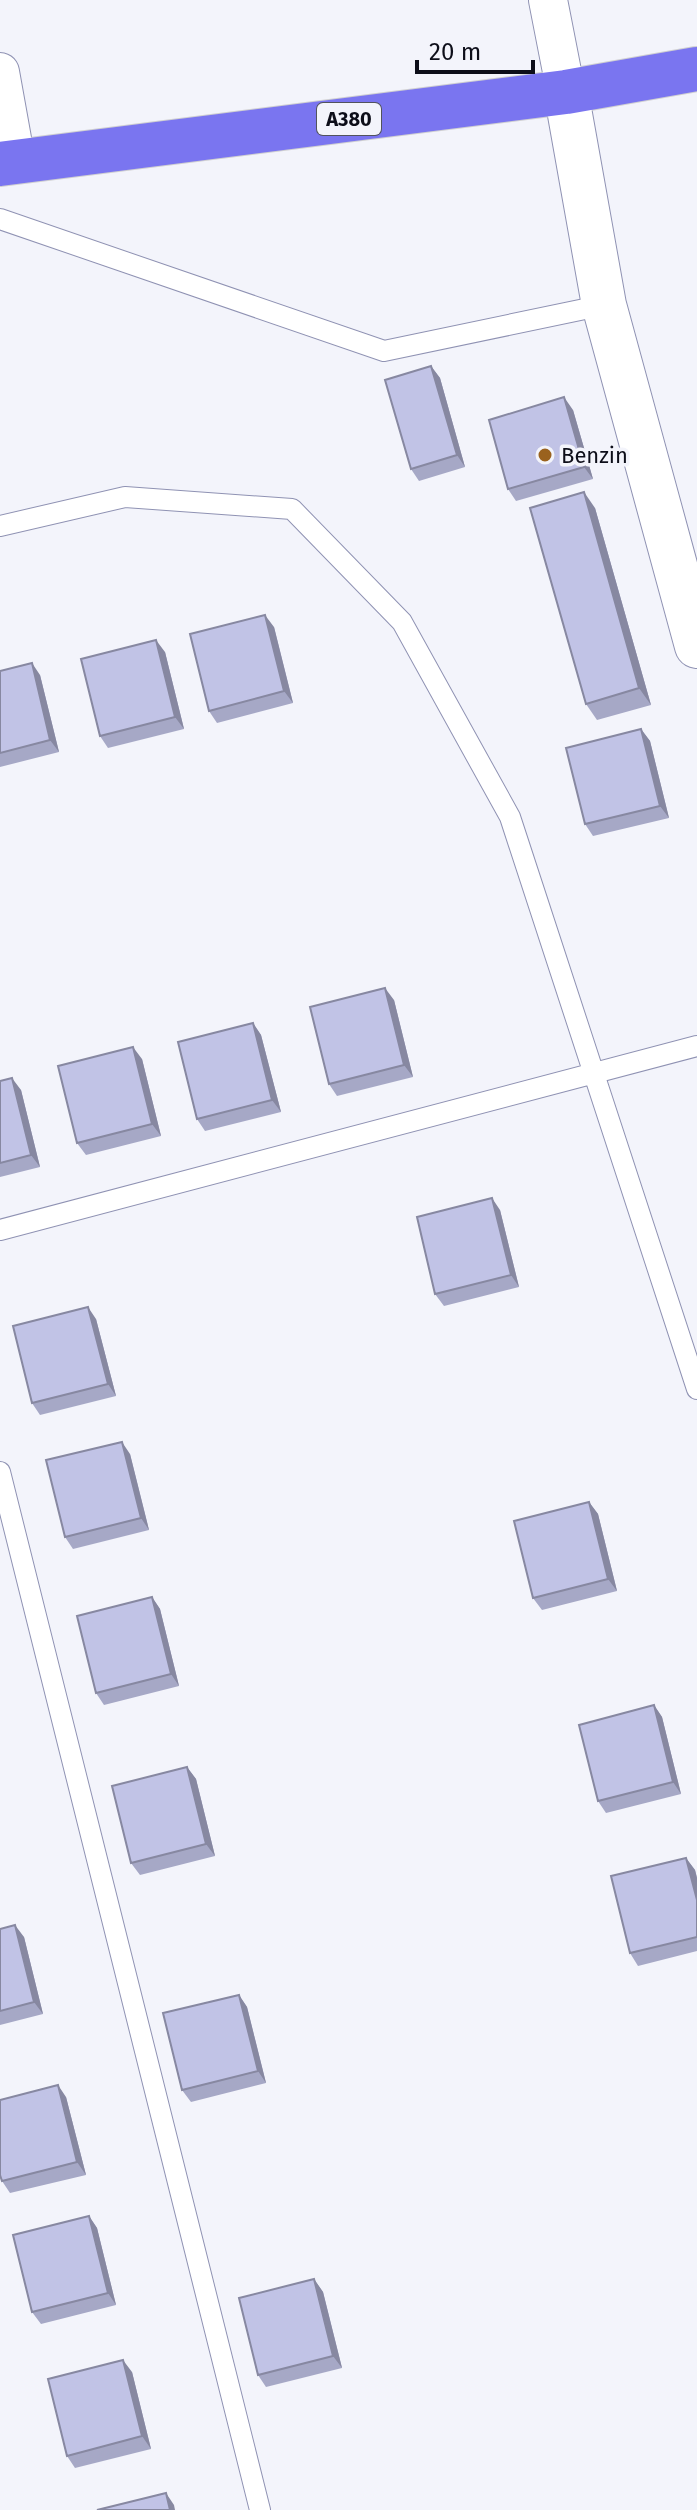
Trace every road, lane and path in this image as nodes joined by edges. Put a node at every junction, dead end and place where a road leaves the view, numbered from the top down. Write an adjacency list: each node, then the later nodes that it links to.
1 (548, 0): 4 (street)
2 (697, 69): 4 (highway, A380)
3 (0, 72): 5 (street)
4 (566, 92): 5 (highway, A380); 7 (street)
5 (8, 162)
6 (0, 219): 7 (lane)
7 (604, 305): 9 (street)
8 (0, 526): 11 (lane)
9 (697, 646)
10 (697, 1046): 11 (lane)
11 (594, 1074): 12 (lane); 13 (lane)
12 (0, 1230)
13 (697, 1389)
14 (0, 1472): 15 (lane)
15 (260, 2510)

